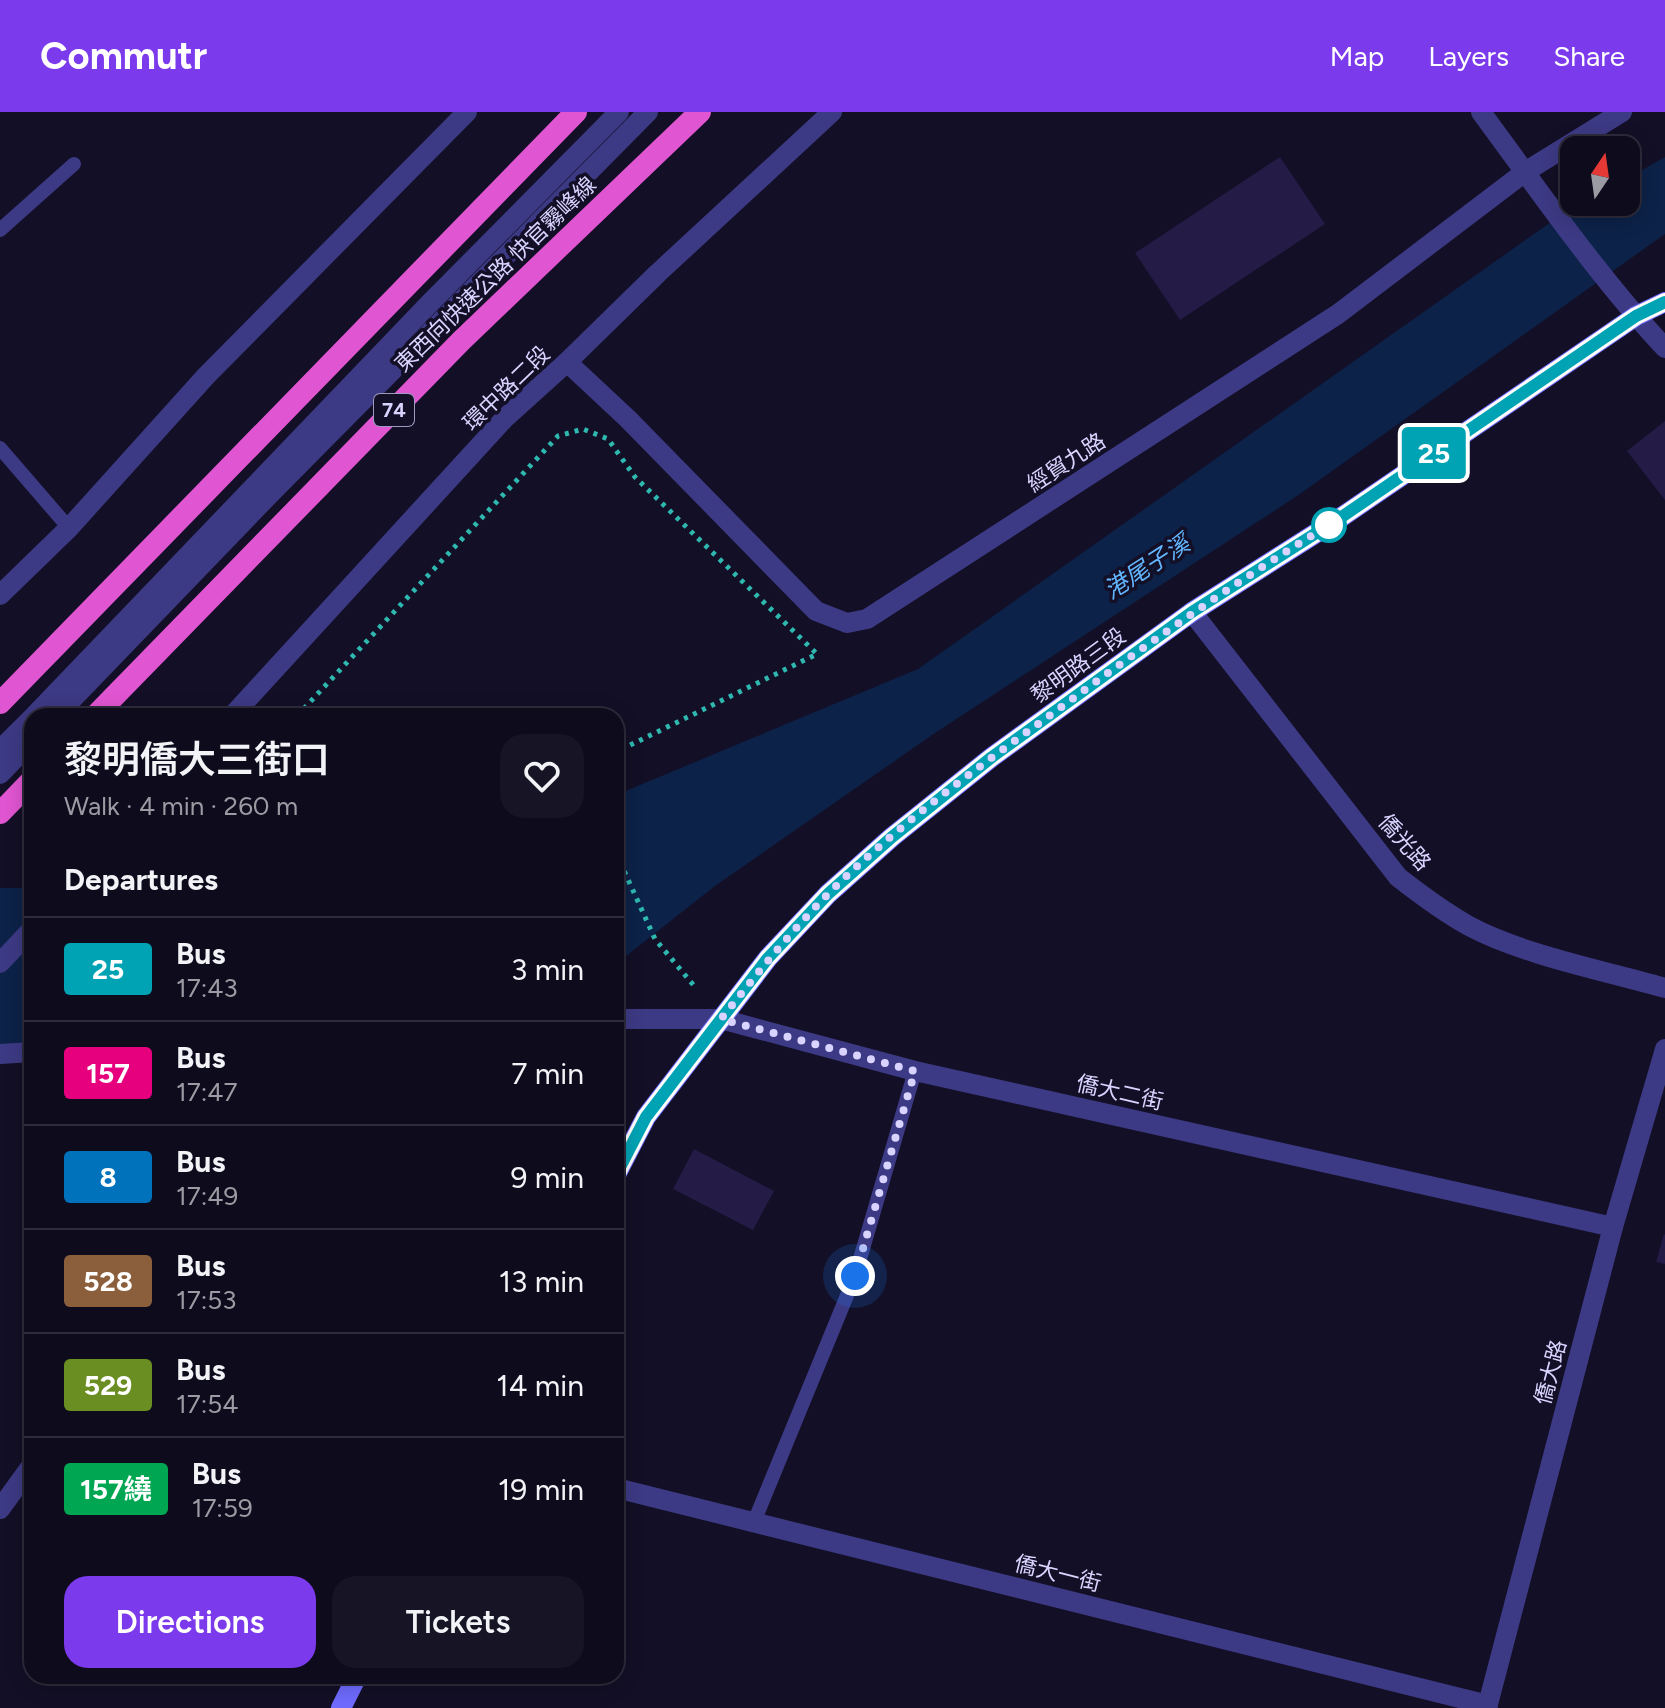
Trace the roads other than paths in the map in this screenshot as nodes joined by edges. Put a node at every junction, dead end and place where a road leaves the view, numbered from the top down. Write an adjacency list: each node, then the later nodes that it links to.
1 (467, 112): 17 (street)
2 (576, 112): 20 (highway)
3 (619, 112): 21 (street)
4 (648, 112): 22 (street)
5 (700, 112): 23 (highway, 東西向快速公路 快官霧峰線 / 74)
6 (832, 112): 15 (street, 環中路二段)
7 (1481, 112): 10 (street)
8 (1622, 112): 10 (street, 經貿九路)
9 (74, 164): 11 (lane)
10 (1525, 172): 13 (street); 15 (street, 經貿九路)
11 (0, 230)
12 (1665, 302): 13 (main road, 黎明路三段)
13 (1636, 316): 14 (street); 19 (main road, 黎明路三段)
14 (1665, 348)
15 (567, 362): 24 (street, 環中路二段)
16 (0, 448): 17 (lane)
17 (69, 528): 18 (street)
18 (0, 595)
19 (1192, 612): 33 (street, 僑光路); 35 (main road, 黎明路三段)
20 (0, 703)
21 (42, 708)
22 (64, 708)
23 (103, 708)
24 (239, 708)
25 (24, 726): 27 (street)
26 (24, 749): 28 (street)
27 (0, 750)
28 (0, 774)
29 (24, 788): 30 (highway)
30 (0, 813)
31 (24, 938): 32 (street)
32 (0, 963)
33 (1665, 988)
34 (624, 1019): 35 (street, 僑大二街)
35 (721, 1019): 39 (street, 僑大二街); 40 (main road, 黎明路三段)
36 (1665, 1049): 41 (street, 僑大路)
37 (24, 1052): 38 (street)
38 (0, 1054)
39 (915, 1071): 41 (street, 僑大二街); 45 (lane)
40 (624, 1160)
41 (1613, 1227): 47 (street, 僑大路)
42 (24, 1476): 44 (street)
43 (624, 1490): 45 (street, 僑大一街)
44 (0, 1509)
45 (754, 1522): 47 (street, 僑大一街)
46 (353, 1684): 48 (main road)
47 (1488, 1706)
48 (341, 1708)

